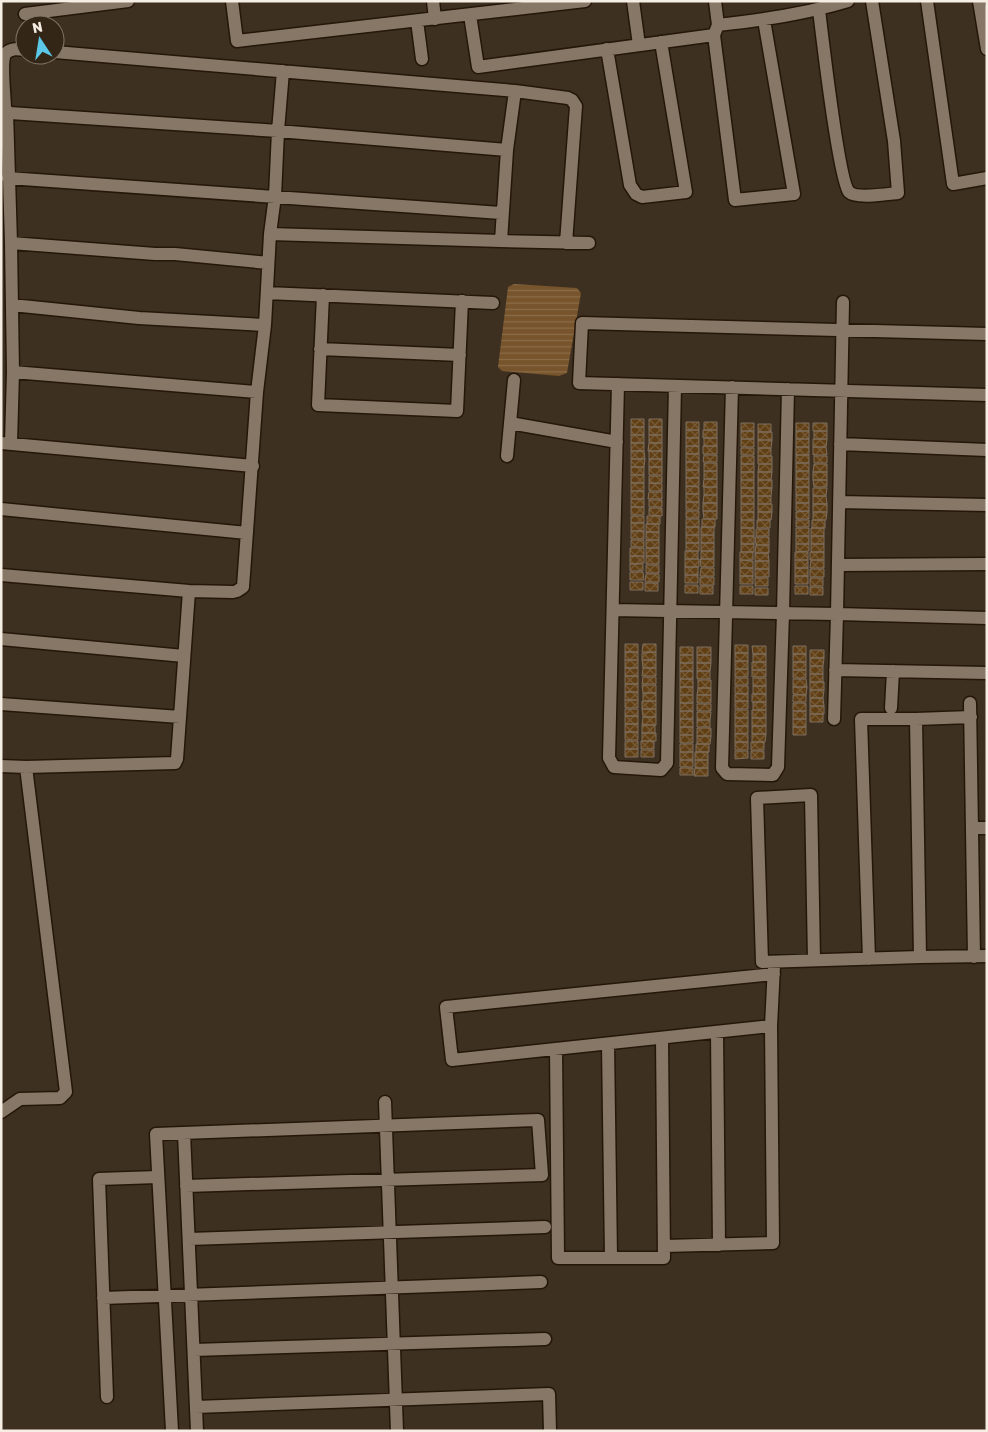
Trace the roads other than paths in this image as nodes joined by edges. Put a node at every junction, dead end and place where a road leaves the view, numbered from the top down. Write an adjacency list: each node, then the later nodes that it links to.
1 (128, 1): 12 (street)
2 (232, 1): 16 (street)
3 (432, 1): 14 (street)
4 (585, 1): 13 (street)
5 (633, 1): 19 (street)
6 (715, 1): 17 (street)
7 (848, 1): 11 (street)
8 (872, 1): 11 (street)
9 (927, 1): 31 (street)
10 (979, 1): 22 (street)
11 (819, 10): 15 (street)
12 (25, 14)
13 (470, 15): 14 (street); 21 (street)
14 (435, 19): 16 (street)
15 (764, 20): 17 (street); 17 (street)
16 (417, 21): 24 (street)
17 (716, 30): 18 (street)
18 (661, 42): 19 (street); 21 (street)
19 (639, 45): 21 (street)
20 (15, 49): 27 (street)
21 (606, 49)
22 (987, 49)
23 (65, 53): 25 (street)
24 (422, 59)
25 (283, 71): 26 (street); 28 (street)
26 (515, 91): 29 (street); 36 (street)
27 (7, 112): 28 (street); 30 (street)
28 (278, 131): 29 (street); 32 (street)
29 (507, 150): 33 (street)
30 (8, 178): 32 (street); 38 (street)
31 (987, 178)
32 (275, 196): 33 (street); 34 (street)
33 (502, 212): 35 (street)
34 (270, 234): 35 (street); 39 (street)
35 (501, 240): 36 (street)
36 (566, 243): 37 (street)
37 (589, 243)
38 (11, 244): 39 (street); 45 (street)
39 (268, 262): 40 (street)
40 (267, 293): 41 (street); 46 (street)
41 (323, 295): 42 (street); 49 (street)
42 (462, 301): 43 (street); 50 (street)
43 (494, 302)
44 (843, 302): 47 (street)
45 (12, 305): 46 (street); 51 (street)
46 (265, 325): 58 (street)
47 (843, 331): 48 (street); 53 (street); 57 (street)
48 (987, 334)
49 (320, 349): 50 (street); 50 (street)
50 (460, 355)
51 (13, 372): 58 (street); 62 (street)
52 (514, 380): 60 (street)
53 (618, 384): 54 (street); 61 (street)
54 (675, 386): 55 (street); 76 (street)
55 (732, 387): 56 (street); 77 (street)
56 (788, 389): 57 (street); 78 (street)
57 (841, 391): 59 (street); 63 (street)
58 (258, 392): 66 (street)
59 (987, 395)
60 (510, 423): 61 (street); 65 (street)
61 (617, 442): 75 (street)
62 (6, 443): 66 (street)
63 (840, 444): 64 (street); 67 (street)
64 (987, 450)
65 (507, 456)
66 (253, 466): 70 (street)
67 (838, 502): 68 (street); 72 (street)
68 (987, 505)
69 (1, 509): 70 (street)
70 (247, 533): 74 (street)
71 (987, 564): 72 (street)
72 (838, 565): 79 (street)
73 (1, 575): 74 (street)
74 (189, 591): 82 (street)
75 (613, 610): 76 (street); 76 (street)
76 (670, 611): 77 (street)
77 (726, 612): 78 (street); 78 (street)
78 (783, 614): 79 (street)
79 (837, 614): 80 (street); 83 (street)
80 (987, 618)
81 (1, 639): 82 (street)
82 (184, 656): 89 (street)
83 (836, 670): 84 (street); 92 (street)
84 (893, 670): 85 (street); 88 (street)
85 (987, 673)
86 (970, 703): 90 (street)
87 (1, 704): 89 (street)
88 (891, 708)
89 (180, 717): 94 (street)
90 (971, 717): 91 (street); 95 (street)
91 (916, 719): 98 (street); 99 (street)
92 (834, 720)
93 (1, 766): 94 (street)
94 (26, 767): 108 (street)
95 (972, 828): 96 (street); 97 (street)
96 (987, 828)
97 (981, 956): 98 (street)
98 (920, 957): 99 (street)
99 (869, 959): 100 (street)
100 (814, 960): 101 (street); 101 (street)
101 (774, 968): 102 (street); 106 (street)
102 (770, 1026): 103 (street); 117 (street)
103 (716, 1032): 104 (street); 117 (street)
104 (662, 1038): 105 (street); 118 (street)
105 (608, 1044): 106 (street); 119 (street)
106 (556, 1049): 119 (street)
107 (384, 1102): 109 (street)
108 (1, 1112)
109 (385, 1125): 110 (street); 112 (street); 112 (street)
110 (184, 1132): 111 (street); 113 (street)
111 (158, 1177): 123 (street); 124 (street)
112 (387, 1180): 113 (street); 115 (street)
113 (186, 1186): 116 (street)
114 (545, 1227): 115 (street)
115 (389, 1232): 116 (street); 121 (street)
116 (189, 1240): 122 (street)
117 (720, 1245): 118 (street)
118 (665, 1246): 119 (street)
119 (611, 1258)
120 (541, 1282): 121 (street)
121 (391, 1287): 122 (street); 126 (street)
122 (191, 1295): 123 (street); 127 (street)
123 (165, 1296): 124 (street); 131 (street)
124 (103, 1298): 128 (street)
125 (544, 1339): 126 (street)
126 (393, 1344): 127 (street); 129 (street)
127 (194, 1350): 130 (street)
128 (107, 1397)
129 (395, 1400): 130 (street); 133 (street); 134 (street)
130 (196, 1407): 132 (street)
131 (172, 1431)
132 (197, 1431)
133 (396, 1431)
134 (550, 1431)

